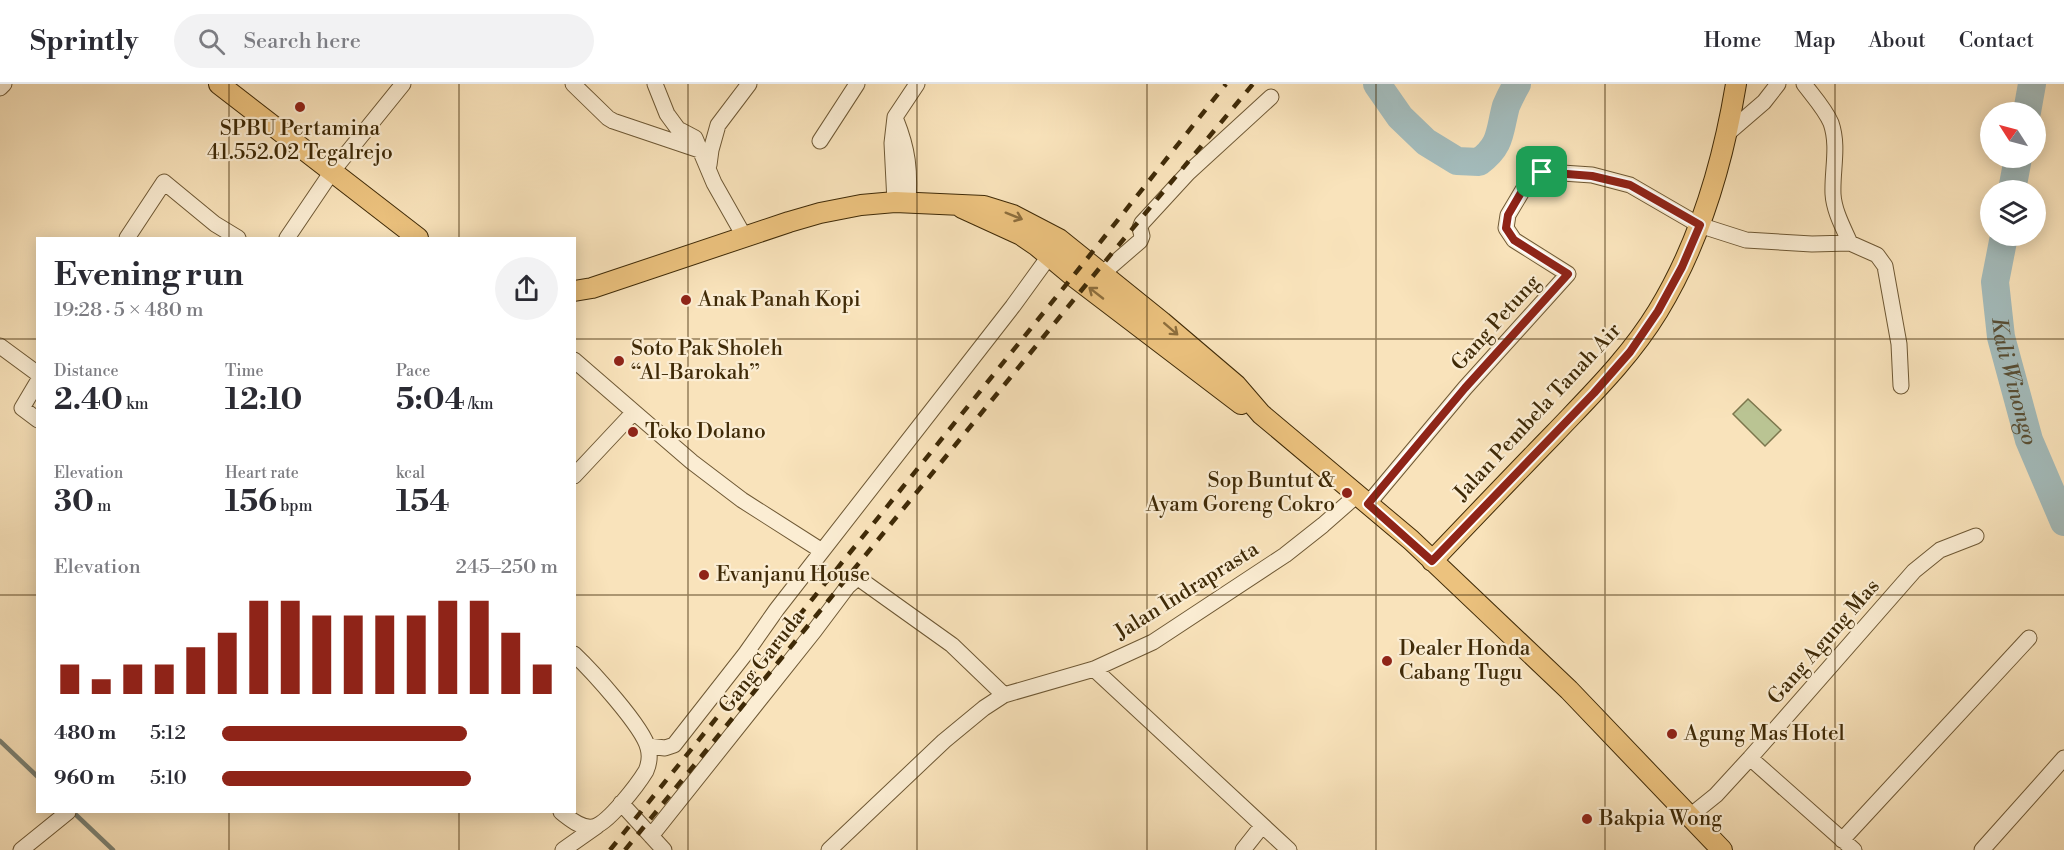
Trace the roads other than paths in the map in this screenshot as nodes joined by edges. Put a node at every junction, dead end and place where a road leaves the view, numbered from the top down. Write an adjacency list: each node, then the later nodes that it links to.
1 (4, 84): 12 (street)
2 (403, 84): 18 (street)
3 (573, 84): 16 (street)
4 (749, 84): 17 (street)
5 (857, 84): 15 (street)
6 (916, 84): 19 (street)
7 (1736, 84): 14 (main road, Jalan Pembela Tanah Air)
8 (1778, 84): 14 (street)
9 (1804, 84): 27 (street)
10 (226, 86): 18 (main road)
11 (660, 86): 16 (street)
12 (0, 88)
13 (1271, 97): 29 (street)
14 (1728, 134): 21 (main road, Jalan Pembela Tanah Air)
15 (820, 141)
16 (702, 151): 17 (street)
17 (708, 169): 22 (street)
18 (331, 173): 25 (street); 26 (main road)
19 (901, 202): 20 (main road); 22 (main road)
20 (957, 205): 28 (main road); 29 (main road, one-way to 29)
21 (1700, 225): 27 (street); 40 (street, Gang Petung); 43 (main road, Jalan Pembela Tanah Air)
22 (744, 236): 30 (main road)
23 (128, 237): 24 (street)
24 (236, 237)
25 (288, 237)
26 (417, 237)
27 (1850, 243): 35 (street)
28 (1050, 255): 37 (main road, one-way to 28); 42 (street)
29 (1103, 273): 37 (main road, one-way to 37)
30 (576, 291)
31 (0, 346): 33 (street)
32 (576, 362): 36 (street)
33 (36, 373)
34 (36, 384): 38 (street)
35 (1901, 386)
36 (634, 412): 39 (street); 42 (street)
37 (1261, 414): 40 (main road)
38 (36, 418)
39 (576, 474)
40 (1362, 499): 43 (main road); 46 (street, Jalan Indraprasta)
41 (1976, 536): 49 (street, Gang Agung Mas)
42 (822, 551): 48 (street)
43 (1432, 561): 54 (main road)
44 (2030, 638): 58 (street)
45 (576, 656): 48 (street)
46 (1094, 669): 47 (street, Jalan Indraprasta); 56 (street)
47 (1004, 695): 57 (street, Gang Garuda); 62 (street, Jalan Indraprasta)
48 (648, 746): 51 (street)
49 (1750, 758): 54 (street, Gang Agung Mas); 58 (street)
50 (2064, 758): 66 (street)
51 (621, 803): 55 (street); 57 (street)
52 (67, 813): 59 (street)
53 (562, 813): 55 (street)
54 (1689, 816): 65 (main road)
55 (600, 824): 60 (street)
56 (1262, 826): 63 (street); 64 (street)
57 (651, 836): 61 (street)
58 (1848, 845)
59 (21, 850)
60 (563, 850)
61 (664, 850)
62 (830, 850)
63 (1243, 850)
64 (1289, 850)
65 (1722, 850)
66 (1982, 850)

